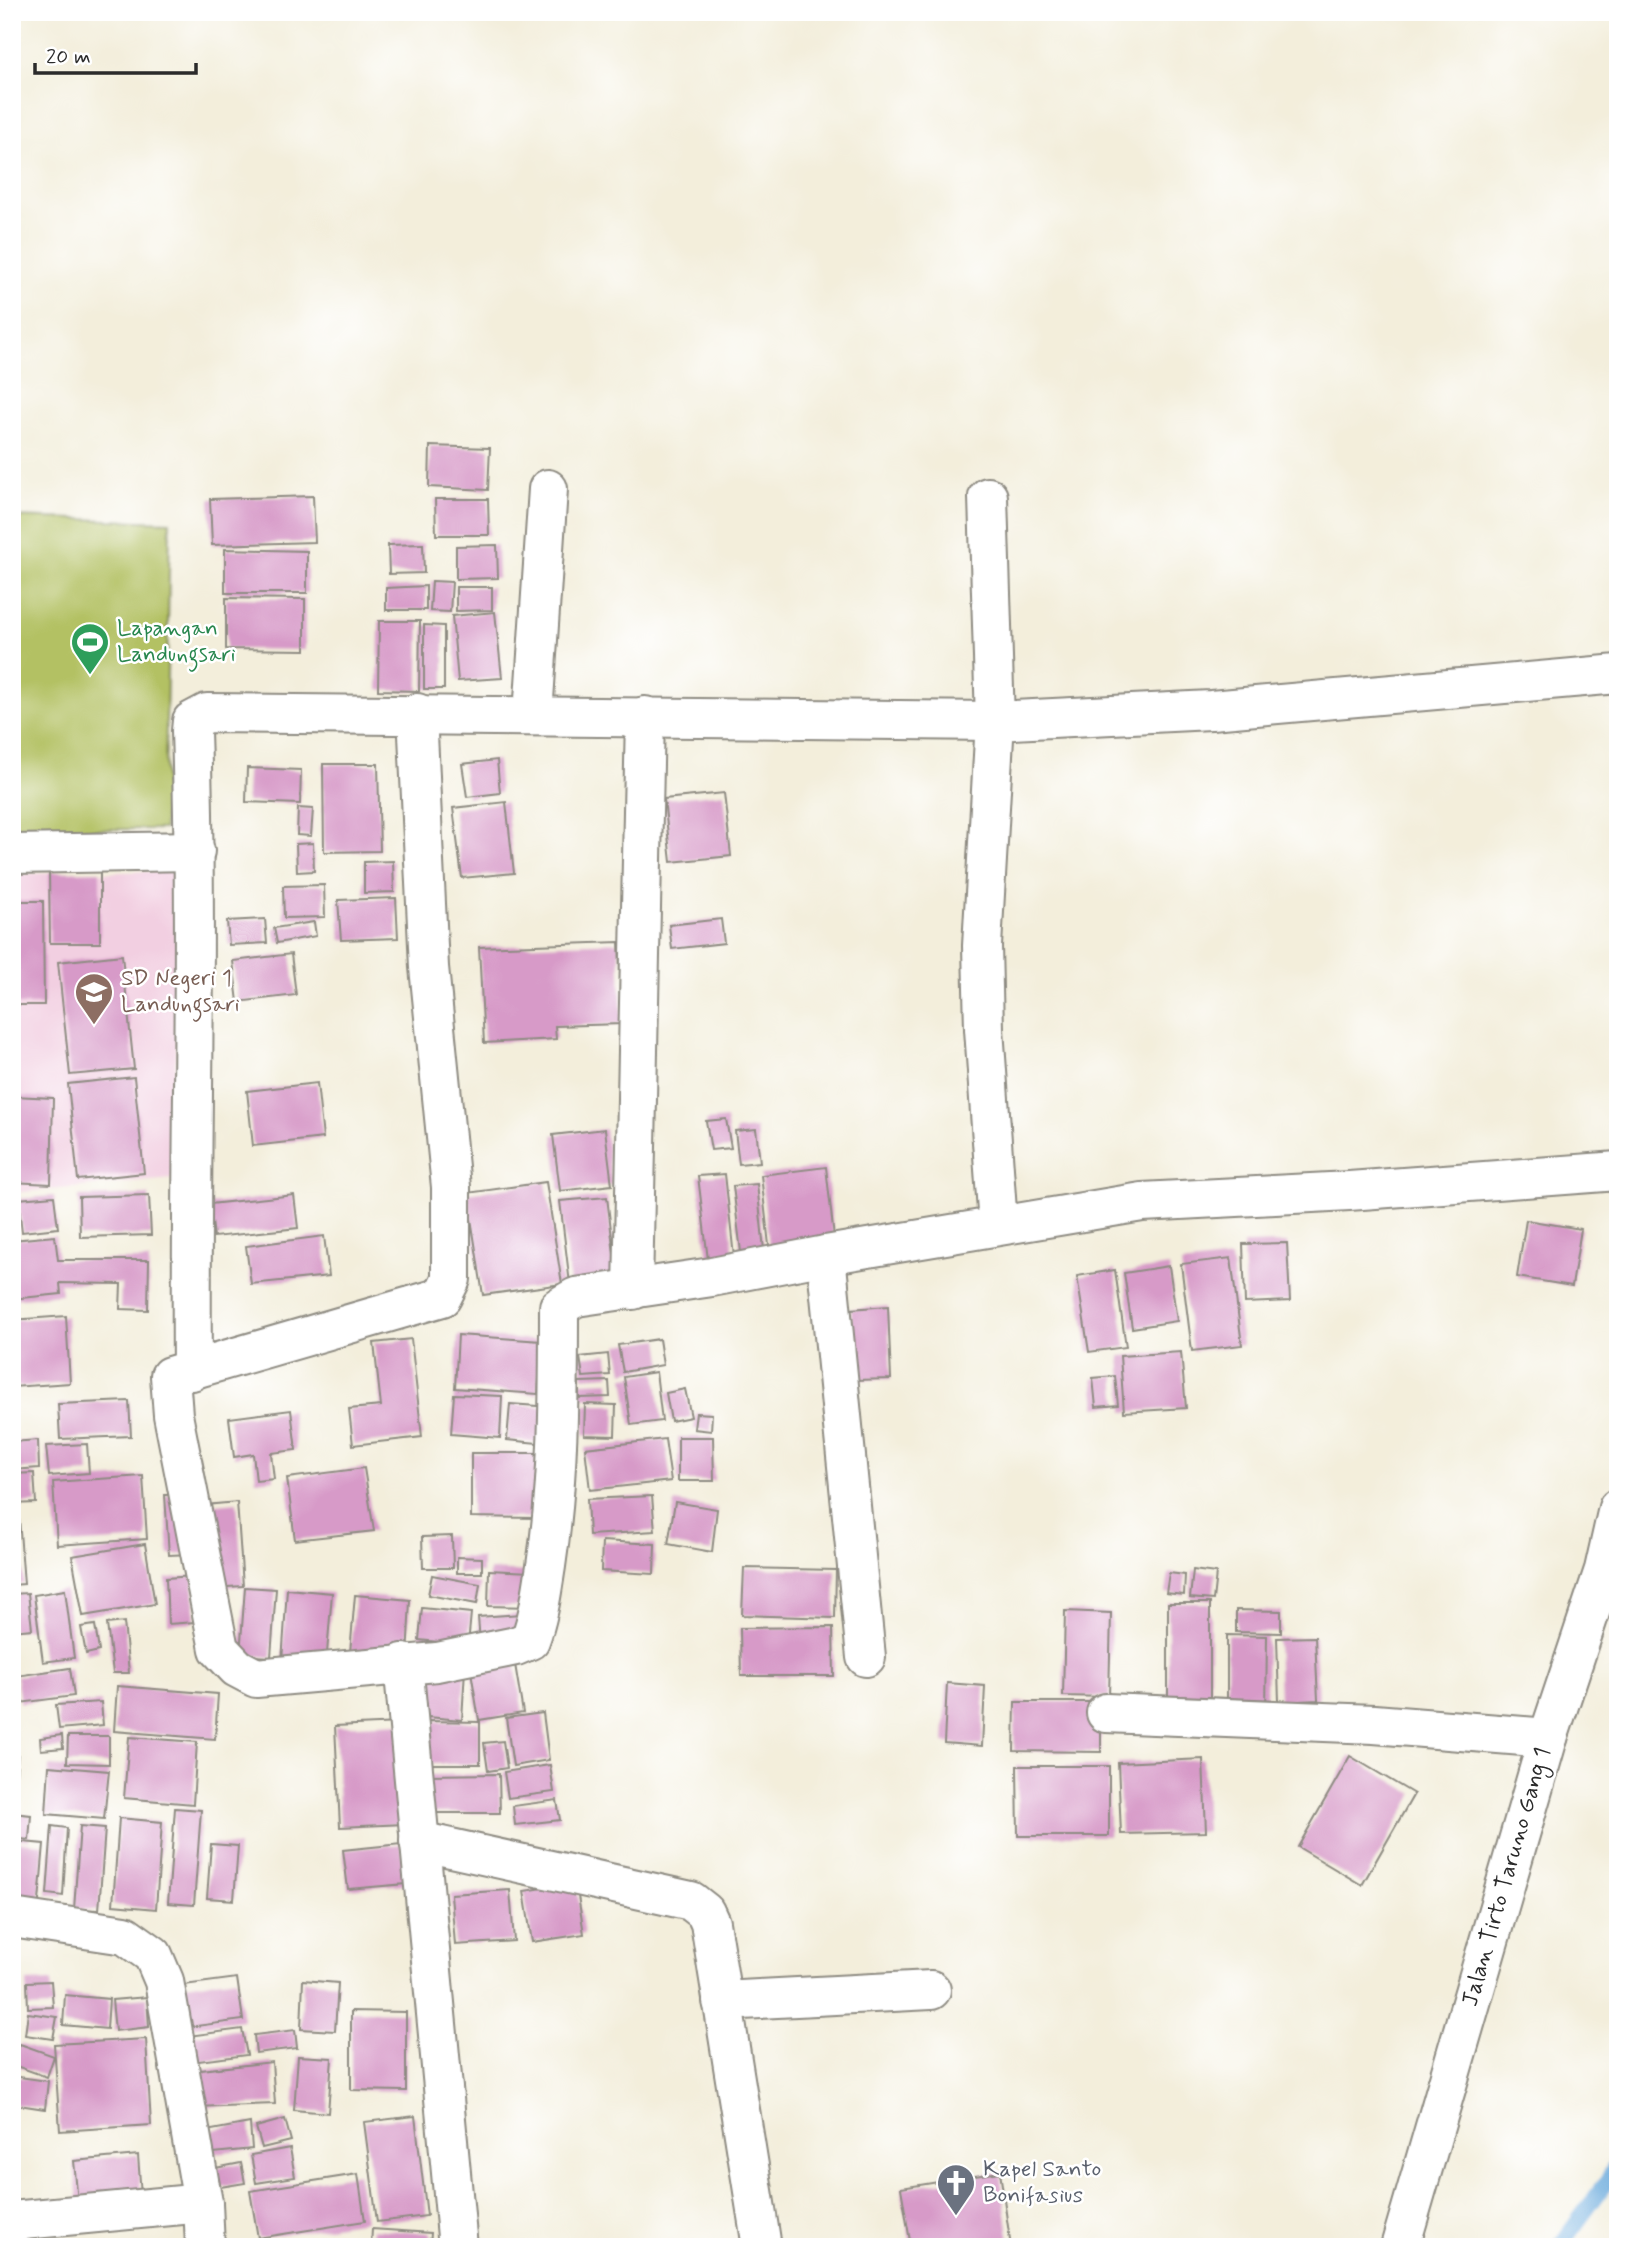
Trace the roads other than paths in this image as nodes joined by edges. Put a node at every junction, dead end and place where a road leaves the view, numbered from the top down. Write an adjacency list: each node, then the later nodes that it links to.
1 (548, 489): 5 (street)
2 (988, 497): 7 (street)
3 (1618, 674): 7 (street)
4 (417, 713): 5 (street); 8 (street); 14 (street)
5 (533, 715): 6 (street)
6 (645, 716): 7 (street); 13 (street)
7 (995, 721): 11 (street)
8 (195, 851): 9 (street); 14 (street)
9 (12, 854)
10 (1618, 1171): 11 (street)
11 (998, 1225): 12 (street)
12 (826, 1255): 13 (street); 16 (street)
13 (633, 1290): 17 (street)
14 (192, 1371): 17 (street)
15 (1618, 1507): 19 (street, Jalan Tirto Taruno Gang 1)
16 (866, 1657)
17 (403, 1663): 20 (street)
18 (1107, 1713): 19 (street)
19 (1548, 1738): 29 (street, Jalan Tirto Taruno Gang 1)
20 (419, 1841): 23 (street); 27 (street)
21 (12, 1918): 24 (street)
22 (931, 1990): 23 (street)
23 (722, 2001): 28 (street)
24 (203, 2203): 25 (street); 26 (street)
25 (12, 2221)
26 (205, 2247)
27 (458, 2247)
28 (762, 2247)
29 (1400, 2247)

